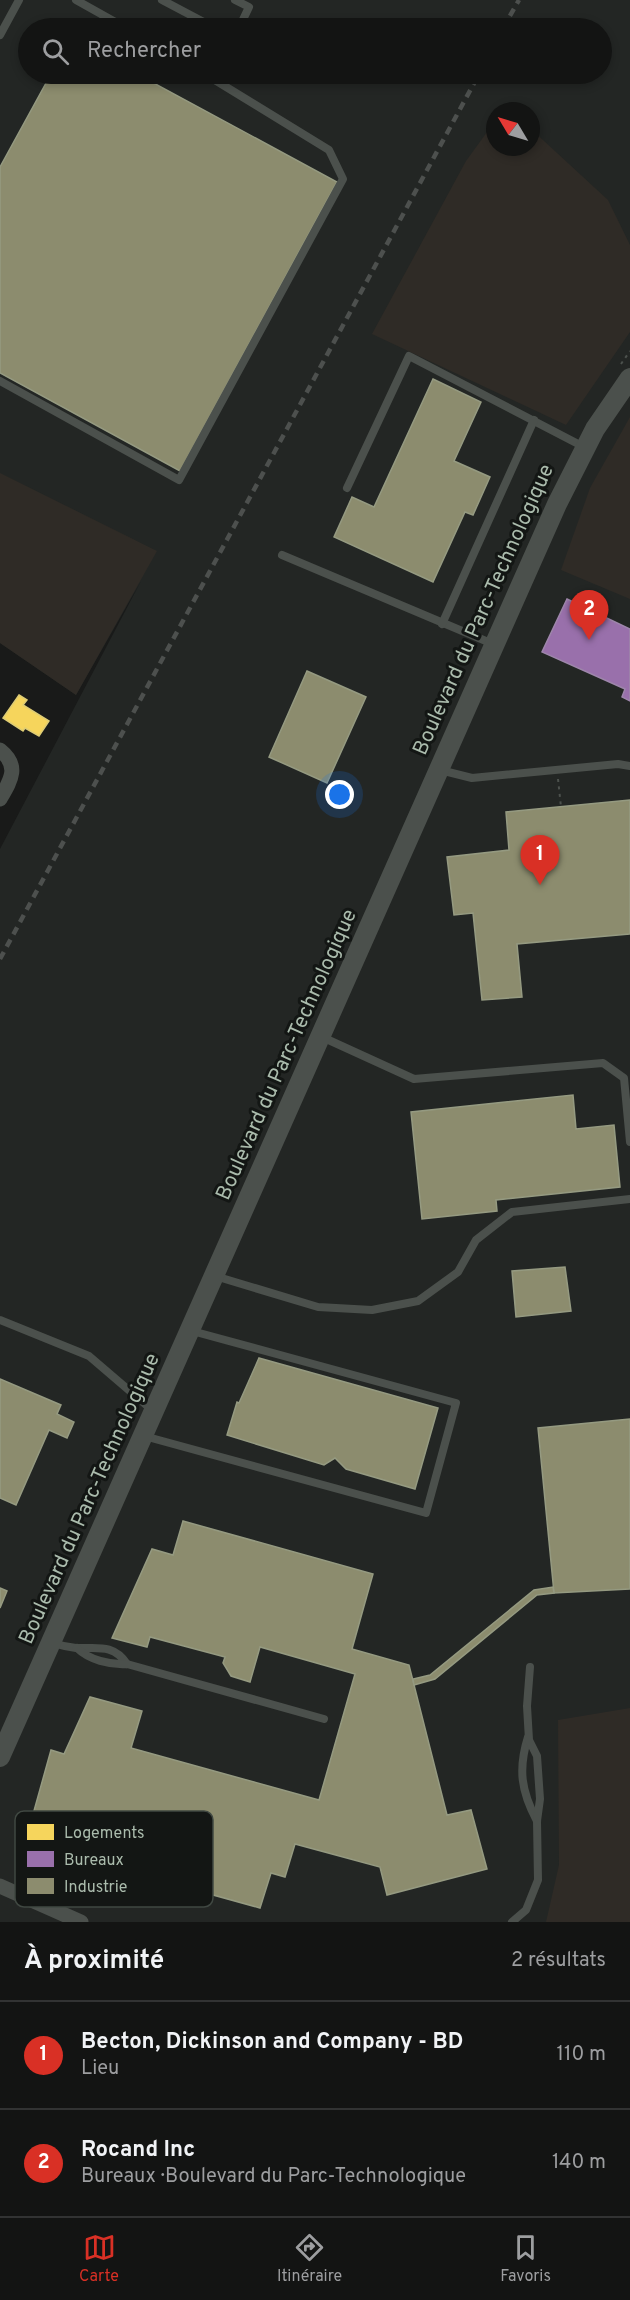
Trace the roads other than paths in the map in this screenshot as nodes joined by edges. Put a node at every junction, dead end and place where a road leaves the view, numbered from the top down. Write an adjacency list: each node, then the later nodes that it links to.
1 (19, 0): 8 (lane)
2 (76, 0): 5 (lane)
3 (162, 0): 6 (lane)
4 (236, 0): 7 (lane)
5 (108, 18)
6 (196, 18)
7 (244, 18)
8 (0, 35)
9 (229, 84): 11 (lane)
10 (630, 378): 13 (street, Boulevard du Parc-Technologique)
11 (0, 381)
12 (534, 420): 13 (lane); 14 (lane); 16 (lane)
13 (585, 448): 17 (street, Boulevard du Parc-Technologique)
14 (347, 488)
15 (282, 555): 16 (lane)
16 (442, 624): 17 (lane)
17 (494, 644): 20 (street, Boulevard du Parc-Technologique)
18 (0, 750): 21 (street)
19 (630, 766): 20 (lane)
20 (439, 770): 22 (street, Boulevard du Parc-Technologique)
21 (0, 799)
22 (321, 1036): 23 (lane); 25 (street, Boulevard du Parc-Technologique)
23 (630, 1142)
24 (630, 1198): 25 (lane)
25 (215, 1276): 27 (street, Boulevard du Parc-Technologique)
26 (0, 1320): 28 (lane)
27 (191, 1330): 28 (street, Boulevard du Parc-Technologique); 29 (lane)
28 (155, 1413): 29 (street, Boulevard du Parc-Technologique)
29 (144, 1436): 30 (street, Boulevard du Parc-Technologique)
30 (51, 1643): 31 (lane); 36 (street, Boulevard du Parc-Technologique)
31 (77, 1648): 32 (lane); 32 (lane)
32 (127, 1664): 34 (lane)
33 (530, 1667): 35 (lane)
34 (324, 1719)
35 (529, 1736): 37 (lane); 37 (lane)
36 (0, 1757)
37 (537, 1821): 42 (lane)
38 (0, 1886): 39 (street)
39 (15, 1893)
40 (47, 1907): 41 (street)
41 (81, 1922)
42 (512, 1922)

